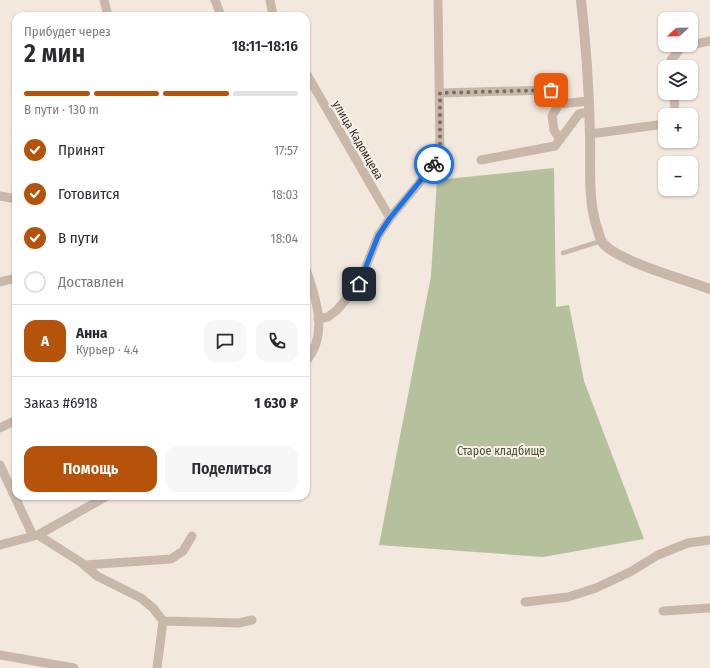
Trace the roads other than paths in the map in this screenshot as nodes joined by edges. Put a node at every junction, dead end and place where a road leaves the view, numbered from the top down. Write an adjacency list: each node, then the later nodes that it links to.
1 (104, 0): 6 (street)
2 (216, 0): 7 (street)
3 (270, 0): 8 (street)
4 (438, 0): 14 (street)
5 (581, 0): 15 (street)
6 (107, 12)
7 (220, 12)
8 (272, 12)
9 (710, 41): 10 (street)
10 (698, 43)
11 (678, 52): 12 (street)
12 (671, 60)
13 (310, 80): 24 (street, улица Кадомцева)
14 (440, 93): 16 (street); 24 (street)
15 (588, 101): 16 (street); 17 (street)
16 (559, 104): 20 (street)
17 (589, 112): 19 (street); 20 (street)
18 (658, 125): 19 (street)
19 (590, 134): 25 (street)
20 (560, 140): 21 (street)
21 (481, 160)
22 (0, 196): 23 (street)
23 (12, 198)
24 (390, 218): 31 (street)
25 (601, 241): 26 (lane); 29 (street)
26 (563, 253)
27 (12, 279): 28 (street)
28 (0, 282)
29 (710, 289)
30 (310, 292): 31 (street)
31 (318, 319): 32 (street)
32 (310, 354)
33 (12, 422): 34 (street)
34 (0, 428)
35 (0, 465): 36 (street)
36 (12, 489)
37 (18, 500): 39 (street)
38 (100, 500): 39 (street)
39 (36, 536): 42 (street); 43 (street)
40 (192, 536): 43 (street)
41 (710, 540): 44 (street)
42 (0, 545)
43 (85, 566): 48 (street)
44 (525, 602)
45 (710, 608): 46 (street)
46 (663, 611)
47 (252, 620): 48 (street)
48 (163, 621): 51 (street)
49 (0, 656): 50 (street)
50 (74, 668)
51 (158, 668)

